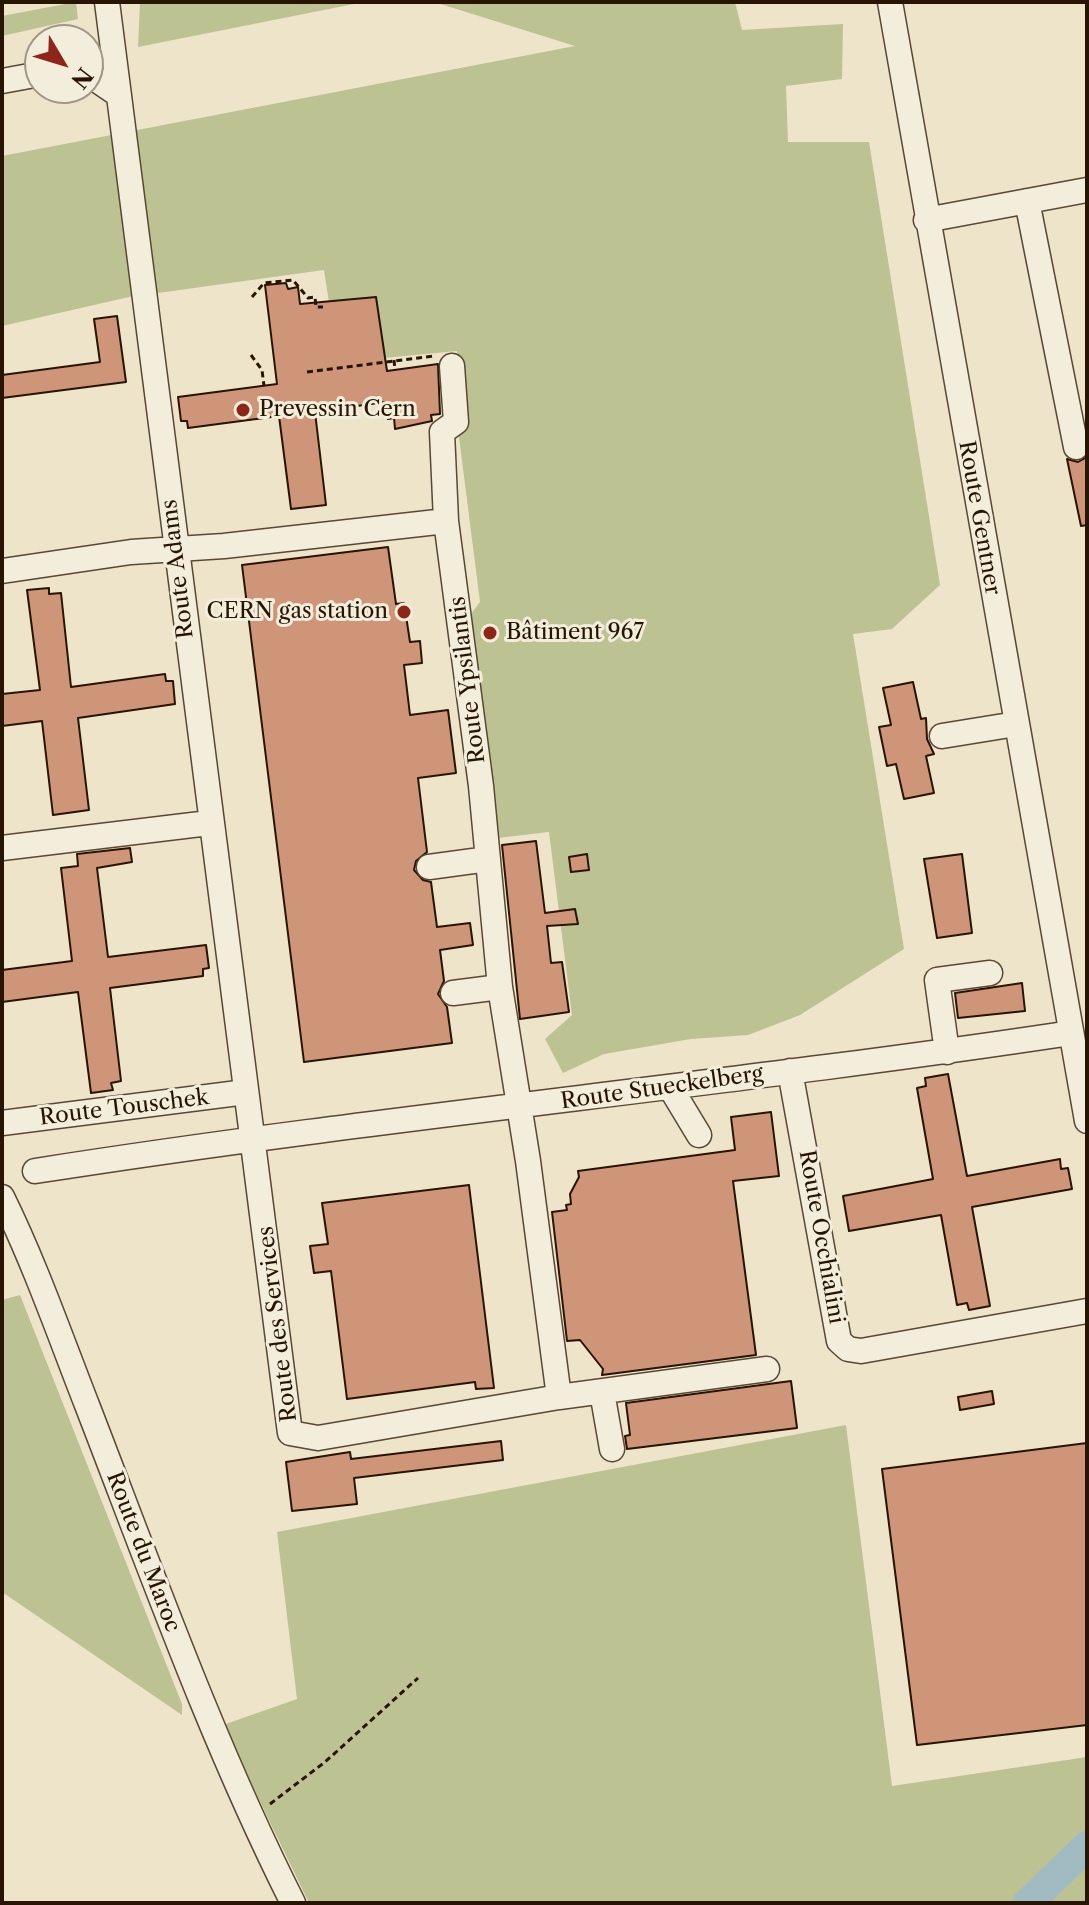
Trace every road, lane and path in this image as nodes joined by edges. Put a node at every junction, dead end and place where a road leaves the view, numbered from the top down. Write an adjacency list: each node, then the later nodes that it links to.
1 (107, 2): 3 (street, Route Adams)
2 (890, 2): 9 (street, Route Gentner)
3 (114, 55): 4 (street); 6 (street, Route Adams)
4 (104, 57)
5 (104, 85): 6 (street)
6 (119, 95): 20 (street, Route Adams)
7 (1087, 190): 8 (street)
8 (1027, 201): 9 (street); 18 (street)
9 (926, 220): 22 (street, Route Gentner)
10 (252, 297): 11 (path)
11 (323, 307)
12 (251, 355): 17 (path)
13 (394, 360): 14 (path); 15 (path); 16 (path)
14 (452, 366): 19 (street, Route Ypsilantis)
15 (395, 370)
16 (307, 372)
17 (264, 386)
18 (1076, 447)
19 (446, 521): 20 (street); 26 (street, Route Ypsilantis)
20 (177, 549): 21 (street); 24 (street, Route Adams)
21 (2, 571)
22 (1016, 724): 23 (street); 31 (street, Route Gentner)
23 (942, 736)
24 (209, 823): 25 (street); 35 (street, Route Adams)
25 (2, 848)
26 (488, 859): 27 (street); 29 (street, Route Ypsilantis)
27 (429, 867)
28 (990, 973): 32 (street)
29 (500, 987): 30 (street); 36 (street, Route Ypsilantis)
30 (453, 993)
31 (1071, 1033): 32 (street, Route Stueckelberg); 37 (street, Route Gentner)
32 (947, 1052): 33 (street, Route Stueckelberg)
33 (790, 1071): 34 (street, Route Stueckelberg); 43 (street, Route Occhialini)
34 (670, 1087): 36 (street, Route Stueckelberg); 39 (street)
35 (246, 1092): 38 (street, Route Touschek); 40 (street, Route Adams)
36 (519, 1108): 40 (street, Route Stueckelberg); 46 (street)
37 (1087, 1121)
38 (2, 1123)
39 (699, 1135)
40 (252, 1137): 41 (street, Route Stueckelberg); 46 (street, Route des Services)
41 (35, 1171)
42 (2, 1197): 49 (street, Route du Maroc)
43 (1087, 1311)
44 (767, 1369): 45 (street, Route des Services)
45 (602, 1392): 46 (street, Route des Services); 47 (street)
46 (559, 1397)
47 (612, 1449)
48 (418, 1678): 49 (path)
49 (249, 1815): 50 (street, Route du Maroc)
50 (293, 1903)

